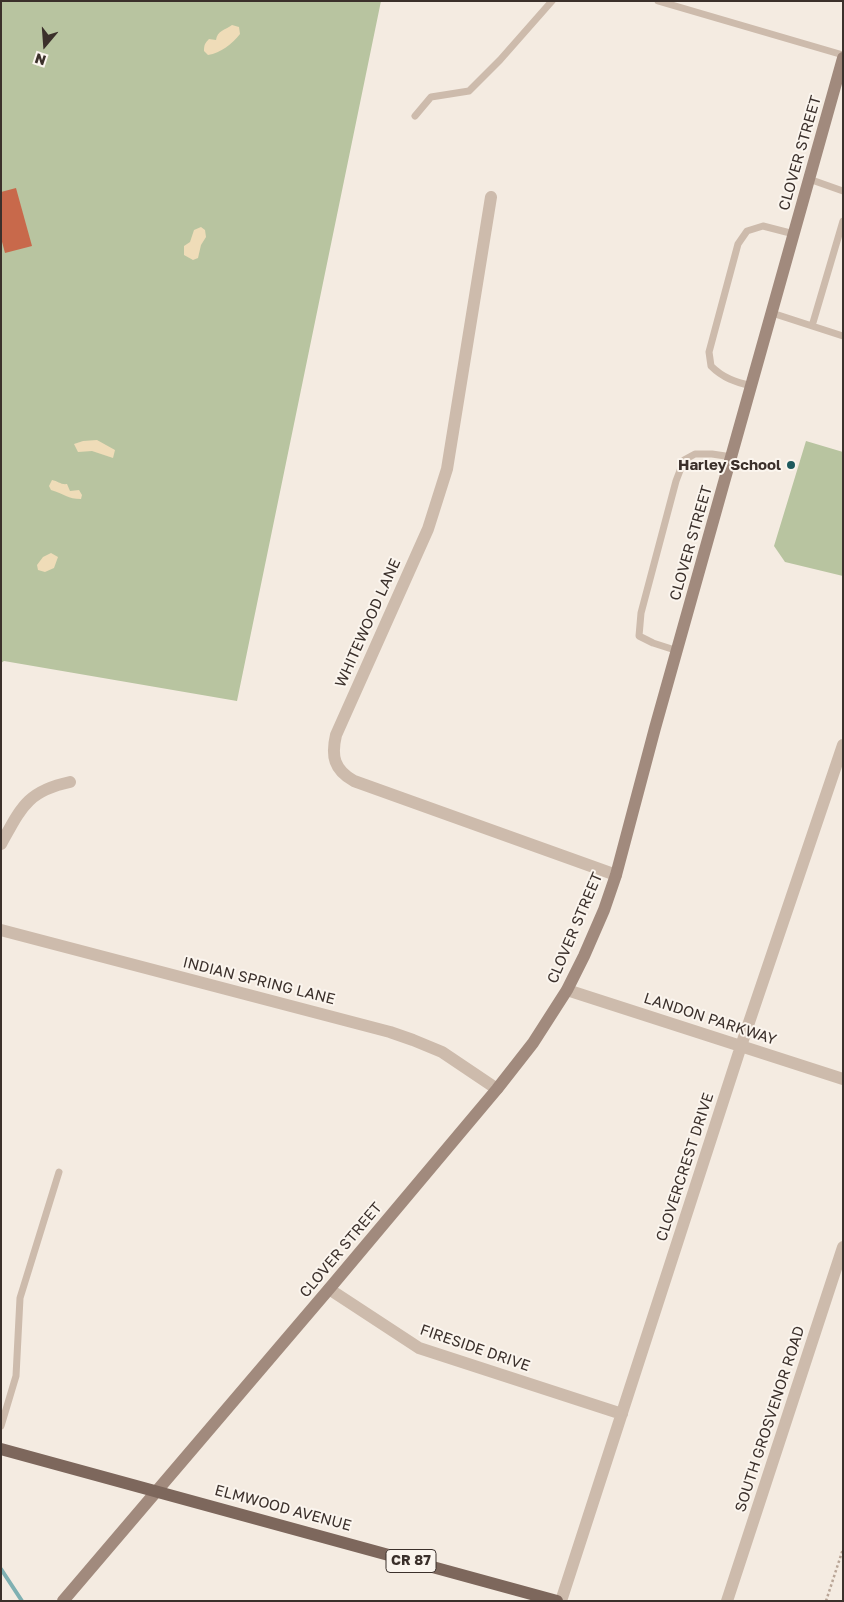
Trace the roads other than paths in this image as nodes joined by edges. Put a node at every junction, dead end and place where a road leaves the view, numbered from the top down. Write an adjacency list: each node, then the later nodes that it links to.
1 (552, 1): 4 (lane)
2 (658, 1): 3 (lane)
3 (843, 57): 5 (main road, CLOVER STREET)
4 (415, 116)
5 (809, 178): 6 (lane); 9 (main road, CLOVER STREET)
6 (843, 191)
7 (491, 196): 19 (street, WHITEWOOD LANE)
8 (843, 221): 11 (lane)
9 (794, 234): 10 (main road, CLOVER STREET); 13 (lane)
10 (772, 313): 11 (lane); 13 (main road, CLOVER STREET)
11 (812, 326): 12 (lane)
12 (843, 336)
13 (752, 386): 14 (main road, CLOVER STREET)
14 (732, 457): 15 (main road, CLOVER STREET); 15 (lane)
15 (678, 651): 19 (main road, CLOVER STREET)
16 (843, 745): 22 (street, CLOVERCREST DRIVE)
17 (70, 782): 18 (street)
18 (1, 844)
19 (616, 875): 21 (main road, CLOVER STREET)
20 (1, 930): 24 (street, INDIAN SPRING LANE)
21 (567, 990): 22 (street, LANDON PARKWAY); 24 (main road, CLOVER STREET)
22 (741, 1046): 23 (street, LANDON PARKWAY); 28 (street, CLOVERCREST DRIVE)
23 (843, 1080)
24 (497, 1089): 27 (main road, CLOVER STREET)
25 (59, 1172): 29 (lane)
26 (843, 1246): 35 (street, SOUTH GROSVENOR ROAD)
27 (329, 1289): 28 (street, FIRESIDE DRIVE); 31 (main road, CLOVER STREET)
28 (622, 1414): 34 (street, CLOVERCREST DRIVE)
29 (1, 1426)
30 (1, 1449): 31 (main road, ELMWOOD AVENUE / CR 87)
31 (157, 1490): 32 (main road, CLOVER STREET); 33 (main road, ELMWOOD AVENUE / CR 87)
32 (63, 1601)
33 (556, 1601)
34 (561, 1601)
35 (727, 1601)

